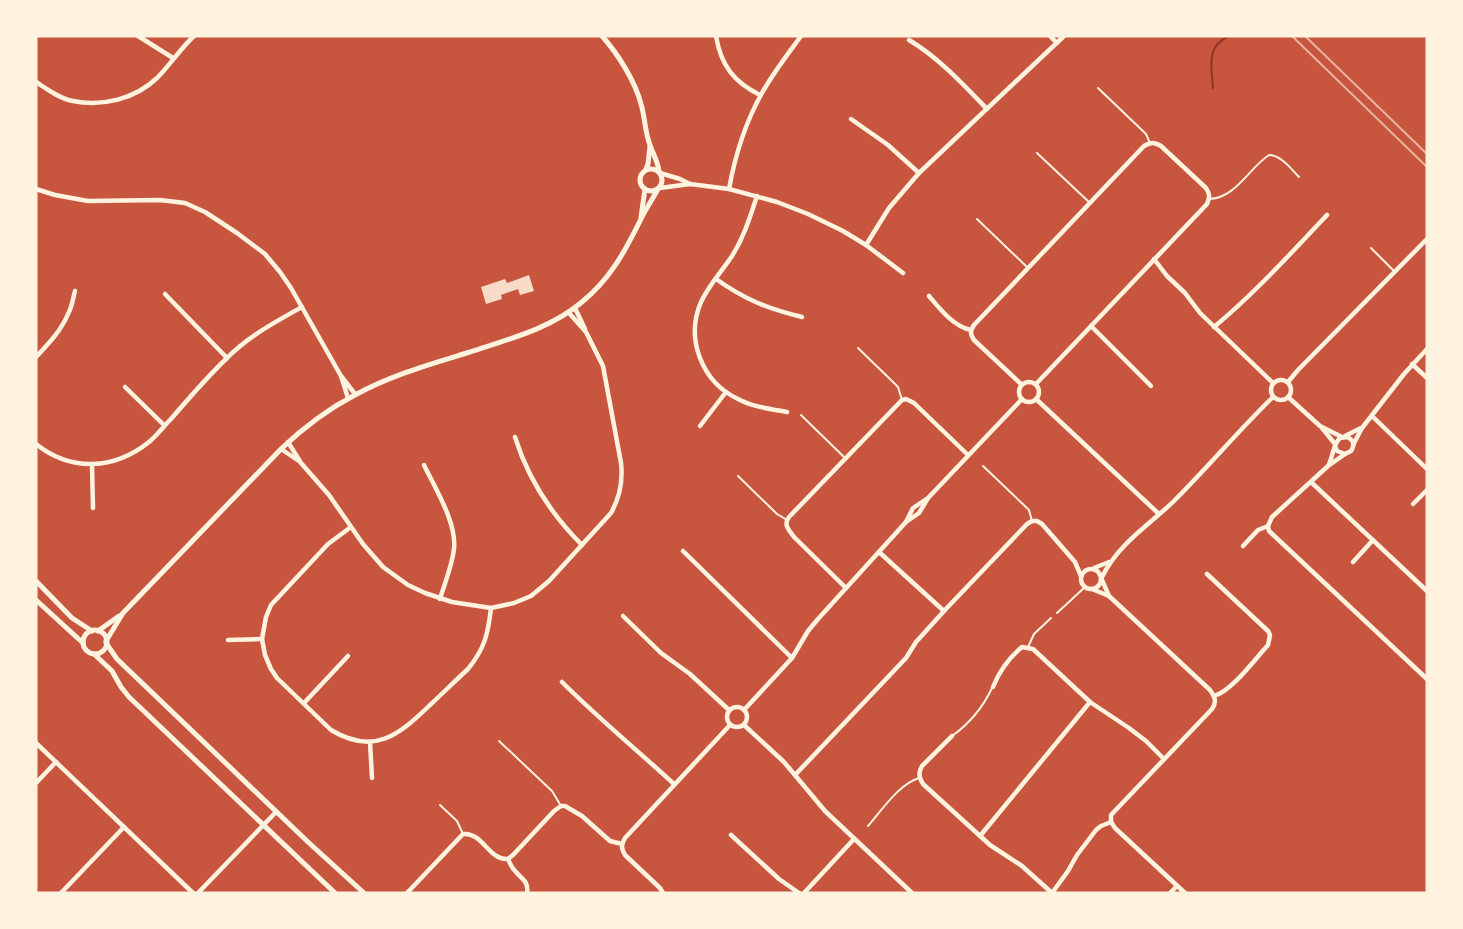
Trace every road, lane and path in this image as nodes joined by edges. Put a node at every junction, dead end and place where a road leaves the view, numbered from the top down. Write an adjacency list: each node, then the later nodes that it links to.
1 (138, 36): 10 (street)
2 (194, 36): 10 (street)
3 (602, 36): 17 (street)
4 (716, 36): 13 (street)
5 (801, 36): 13 (street)
6 (1050, 36): 9 (street)
7 (1064, 36): 9 (street)
8 (909, 40): 14 (street)
9 (1056, 43): 14 (street)
10 (173, 58): 11 (street)
11 (36, 82)
12 (1098, 88): 16 (lane)
13 (760, 95): 27 (street)
14 (987, 109): 21 (street)
15 (851, 118): 21 (street)
16 (1150, 143): 29 (street); 30 (street)
17 (650, 145): 19 (street); 20 (street)
18 (1037, 153): 30 (lane)
19 (645, 171): 20 (street); 25 (street)
20 (660, 172): 23 (street); 26 (street)
21 (919, 173): 35 (street)
22 (1299, 177): 29 (lane)
23 (690, 184): 26 (street); 27 (street)
24 (36, 189): 45 (street)
25 (645, 189): 26 (street); 32 (street)
26 (659, 189): 32 (street)
27 (729, 189): 28 (street)
28 (757, 196): 35 (street); 41 (street)
29 (1209, 199): 37 (street)
30 (1090, 203): 38 (street)
31 (1327, 215): 50 (street)
32 (641, 219): 46 (street)
33 (977, 219): 38 (lane)
34 (1427, 239): 39 (street)
35 (866, 245): 40 (street)
36 (1371, 248): 39 (lane)
37 (1154, 259): 49 (street); 50 (street)
38 (1028, 268): 51 (street)
39 (1395, 272): 61 (street)
40 (903, 273)
41 (716, 279): 48 (street); 66 (street)
42 (75, 291): 55 (street)
43 (165, 294): 56 (street)
44 (929, 296): 51 (street)
45 (302, 307): 56 (street); 58 (street)
46 (575, 308): 47 (street); 52 (street)
47 (569, 313): 52 (street); 67 (street)
48 (802, 317)
49 (1091, 326): 63 (street); 64 (street)
50 (1214, 327): 60 (street)
51 (971, 330): 62 (street)
52 (586, 332): 108 (street)
53 (858, 348): 73 (lane)
54 (1427, 349): 57 (street)
55 (36, 357)
56 (227, 358): 77 (street)
57 (1412, 364): 59 (street); 76 (street)
58 (341, 376): 67 (street); 70 (street)
59 (1427, 378)
60 (1273, 382): 61 (street); 68 (street)
61 (1288, 382): 69 (street)
62 (1021, 384): 63 (street); 71 (street)
63 (1036, 384): 72 (street)
64 (1151, 386)
65 (125, 387): 77 (street)
66 (726, 392): 74 (street); 78 (street)
67 (355, 394): 70 (street)
68 (1273, 397): 69 (street); 102 (street)
69 (1288, 397): 79 (street)
70 (348, 398): 83 (street)
71 (1022, 399): 72 (street); 89 (street)
72 (1036, 399): 102 (street)
73 (902, 400): 89 (street); 90 (street)
74 (787, 412)
75 (801, 415): 90 (lane)
76 (1372, 416): 80 (street); 96 (street)
77 (164, 426): 92 (street)
78 (700, 426)
79 (1320, 426): 81 (street); 85 (street)
80 (1362, 428): 81 (street); 86 (street)
81 (1343, 436): 85 (street); 86 (street)
82 (515, 437): 108 (street)
83 (288, 442): 87 (street); 91 (street)
84 (36, 444): 92 (street)
85 (1335, 445): 88 (street); 95 (street)
86 (1353, 445): 88 (street)
87 (281, 449): 91 (street); 131 (street)
88 (1346, 454): 95 (street)
89 (968, 455): 111 (street)
90 (846, 458): 103 (street)
91 (301, 463): 106 (street)
92 (92, 465): 101 (street)
93 (424, 465): 127 (street)
94 (983, 466): 104 (lane)
95 (1328, 466): 98 (street)
96 (1427, 469)
97 (738, 477): 103 (lane)
98 (1311, 482): 105 (street); 107 (street)
99 (1427, 490): 100 (street)
100 (1413, 504)
101 (93, 508)
102 (1159, 514): 114 (street)
103 (787, 520): 123 (street)
104 (1032, 521): 113 (street); 130 (street)
105 (1268, 526): 109 (street); 144 (street)
106 (351, 527): 127 (street); 136 (street)
107 (1373, 540): 112 (street); 125 (street)
108 (582, 545): 129 (street)
109 (1243, 546)
110 (683, 551): 143 (street)
111 (879, 552): 123 (street); 130 (street)
112 (1358, 557): 115 (street); 116 (street)
113 (1076, 562): 117 (street); 119 (street)
114 (1109, 562): 117 (street); 120 (street)
115 (1353, 562)
116 (1363, 563)
117 (1091, 568): 119 (street); 120 (street)
118 (1207, 574): 147 (street)
119 (1081, 576): 122 (street)
120 (1102, 578): 124 (street); 126 (street)
121 (36, 581): 135 (street)
122 (1084, 587): 124 (street); 132 (lane)
123 (846, 588): 143 (street)
124 (1092, 589): 126 (street)
125 (1427, 591)
126 (1109, 596): 147 (street)
127 (440, 599): 129 (street)
128 (36, 600): 139 (street)
129 (491, 608): 156 (street)
130 (944, 611): 160 (street)
131 (123, 613): 135 (street); 138 (street)
132 (1057, 613)
133 (623, 616): 150 (street)
134 (1051, 618): 140 (lane)
135 (95, 631): 138 (street); 139 (street)
136 (262, 639): 137 (street); 149 (street)
137 (228, 640)
138 (106, 642): 141 (street); 167 (street)
139 (83, 644): 141 (street)
140 (1028, 647): 146 (street); 148 (street)
141 (94, 654): 169 (street)
142 (348, 656): 149 (street)
143 (792, 658): 151 (street)
144 (1427, 679)
145 (562, 682): 164 (street)
146 (993, 687): 154 (lane)
147 (1214, 696): 158 (street)
148 (1090, 702): 158 (street); 174 (street)
149 (304, 703): 156 (street)
150 (729, 710): 151 (street); 152 (street)
151 (744, 710): 153 (street)
152 (729, 725): 153 (street); 164 (street)
153 (744, 725): 160 (street)
154 (952, 736): 162 (street)
155 (499, 741): 166 (lane)
156 (370, 742): 161 (street)
157 (36, 743): 159 (street)
158 (1164, 759): 168 (street)
159 (56, 762): 163 (street); 171 (street)
160 (796, 774): 175 (street)
161 (372, 778)
162 (919, 778): 170 (lane); 174 (street)
163 (36, 783)
164 (674, 784): 176 (street)
165 (440, 805): 172 (lane)
166 (561, 806): 176 (street); 177 (street)
167 (276, 812): 169 (street); 183 (street)
168 (1111, 822): 178 (street); 190 (street)
169 (263, 825): 181 (street); 182 (street)
170 (868, 826)
171 (124, 827): 179 (street); 180 (street)
172 (464, 834): 177 (street); 184 (street)
173 (731, 835): 187 (street)
174 (980, 836): 190 (street)
175 (854, 839): 188 (street); 189 (street)
176 (622, 844): 186 (street)
177 (508, 859): 185 (street)
178 (1177, 886): 191 (street); 192 (street)
179 (61, 893)
180 (193, 893)
181 (198, 893)
182 (335, 893)
183 (364, 893)
184 (407, 893)
185 (527, 893)
186 (663, 893)
187 (799, 893)
188 (804, 893)
189 (912, 893)
190 (1052, 893)
191 (1170, 893)
192 (1185, 893)

